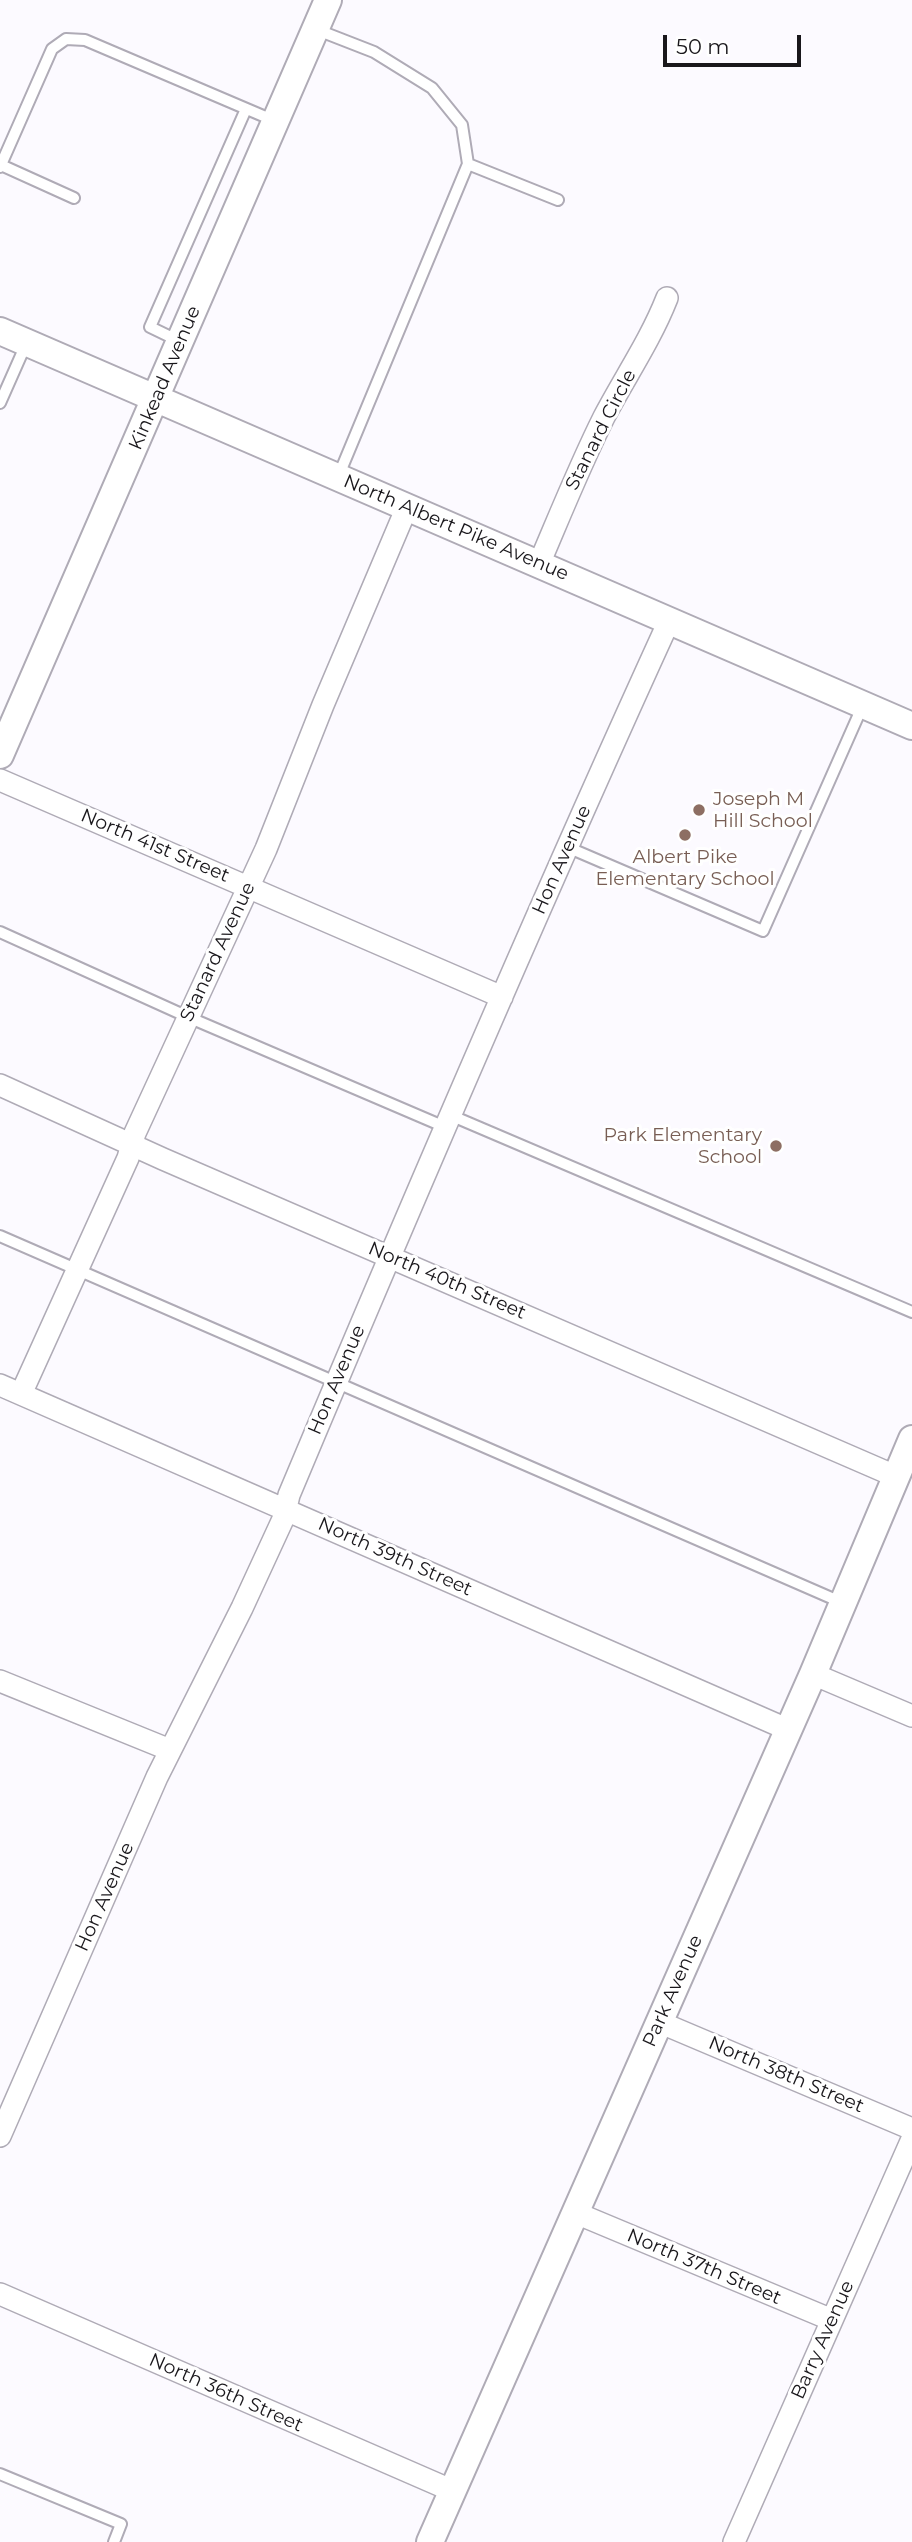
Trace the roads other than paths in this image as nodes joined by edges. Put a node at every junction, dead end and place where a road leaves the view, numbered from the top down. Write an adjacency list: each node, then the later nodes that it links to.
1 (328, 0): 2 (street, Kinkead Avenue)
2 (315, 29): 4 (street, Kinkead Avenue); 5 (lane)
3 (246, 109): 4 (lane); 6 (lane); 11 (lane)
4 (275, 121): 11 (street, Kinkead Avenue)
5 (468, 163): 8 (lane); 15 (lane)
6 (0, 166): 7 (lane)
7 (74, 198)
8 (558, 200)
9 (667, 298): 17 (street, Stanard Circle)
10 (0, 331): 12 (street, North Albert Pike Avenue)
11 (180, 341): 13 (street, Kinkead Avenue)
12 (27, 342): 13 (street, North Albert Pike Avenue); 14 (lane)
13 (156, 398): 15 (street, North Albert Pike Avenue); 21 (street, Kinkead Avenue)
14 (0, 403)
15 (338, 477): 16 (street, North Albert Pike Avenue)
16 (407, 507): 17 (street, North Albert Pike Avenue); 24 (street, Stanard Avenue)
17 (539, 564): 18 (street, North Albert Pike Avenue)
18 (669, 621): 19 (street, North Albert Pike Avenue); 23 (street, Hon Avenue)
19 (863, 705): 20 (street, North Albert Pike Avenue); 23 (lane)
20 (912, 726)
21 (0, 755)
22 (0, 780): 24 (street, North 41st Street)
23 (568, 847): 26 (street, Hon Avenue)
24 (248, 886): 26 (street, North 41st Street); 27 (street, Stanard Avenue)
25 (0, 932): 27 (lane)
26 (502, 997): 29 (street, Hon Avenue)
27 (188, 1017): 29 (lane); 30 (street, Stanard Avenue)
28 (0, 1086): 30 (street, North 40th Street)
29 (447, 1121): 32 (street, Hon Avenue); 34 (lane)
30 (132, 1145): 32 (street, North 40th Street); 33 (street, Stanard Avenue)
31 (0, 1236): 33 (lane)
32 (389, 1255): 35 (street, Hon Avenue); 39 (street, North 40th Street)
33 (77, 1270): 35 (lane); 37 (street, Stanard Avenue)
34 (912, 1312)
35 (336, 1381): 40 (street, Hon Avenue); 41 (lane)
36 (0, 1385): 37 (street, North 39th Street)
37 (21, 1394): 40 (street, North 39th Street)
38 (912, 1439): 39 (street, Park Avenue)
39 (895, 1476): 41 (street, Park Avenue)
40 (286, 1509): 45 (street, North 39th Street); 46 (street, Hon Avenue)
41 (843, 1603): 42 (street, Park Avenue)
42 (813, 1674): 44 (street); 45 (street, Park Avenue)
43 (0, 1681): 46 (street)
44 (912, 1716)
45 (789, 1730): 47 (street, Park Avenue)
46 (170, 1750): 49 (street, Hon Avenue)
47 (659, 2022): 48 (street, North 38th Street); 51 (street, Park Avenue)
48 (912, 2129)
49 (0, 2135)
50 (912, 2138): 53 (street, Barry Avenue)
51 (576, 2213): 53 (street, North 37th Street); 55 (street, Park Avenue)
52 (0, 2294): 55 (street, North 36th Street)
53 (832, 2320): 58 (street, Barry Avenue)
54 (0, 2474): 56 (lane)
55 (453, 2491): 57 (street, Park Avenue)
56 (114, 2542)
57 (430, 2542)
58 (734, 2542)

